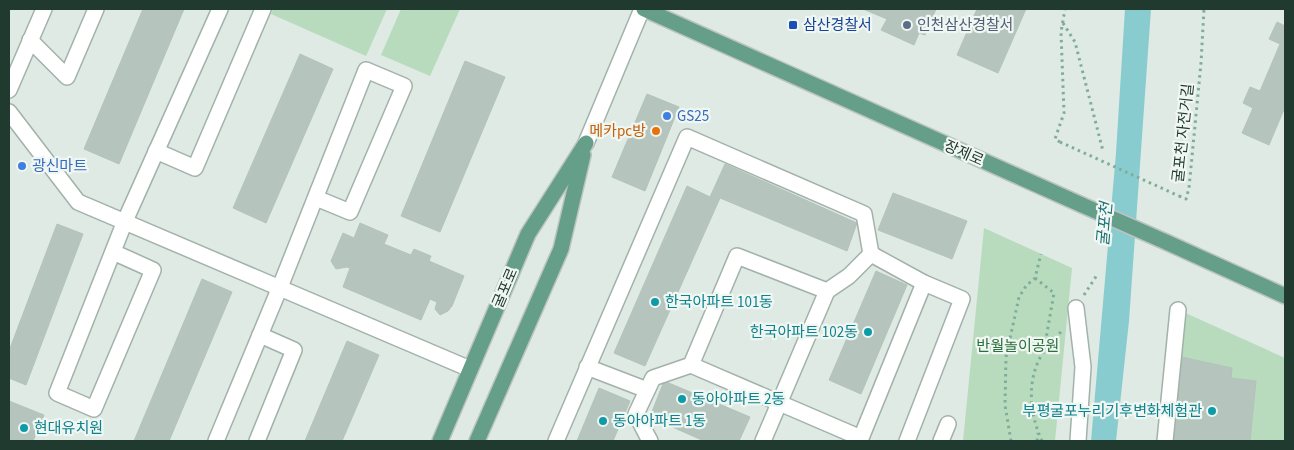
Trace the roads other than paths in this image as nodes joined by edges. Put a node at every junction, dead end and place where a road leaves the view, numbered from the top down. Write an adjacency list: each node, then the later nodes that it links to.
1 (44, 9): 6 (street)
2 (96, 9): 6 (street)
3 (220, 9): 10 (street)
4 (263, 9): 10 (street)
5 (643, 9): 9 (street, 굴포로); 18 (main road, 장제로, bridge)
6 (30, 40): 7 (street)
7 (9, 90)
8 (9, 112): 12 (street)
9 (586, 143): 24 (main road, 굴포로); 32 (main road, 굴포로)
10 (156, 151): 12 (street)
11 (316, 198): 11 (street); 16 (street)
12 (125, 220): 13 (street); 16 (street)
13 (113, 252): 13 (street)
14 (871, 254): 15 (street); 17 (street); 23 (street)
15 (924, 283): 28 (street); 36 (street)
16 (280, 287): 21 (street); 24 (street)
17 (827, 291): 22 (street); 26 (street)
18 (1285, 296)
19 (1076, 308): 38 (street)
20 (1178, 310): 39 (street)
21 (260, 336): 29 (street); 30 (street)
22 (690, 365): 25 (street); 26 (street)
23 (587, 367): 25 (street); 33 (street)
24 (470, 369): 31 (main road, 굴포로)
25 (647, 390): 34 (street)
26 (779, 404): 28 (street); 35 (street)
27 (948, 424): 37 (street)
28 (865, 440)
29 (216, 441)
30 (257, 441)
31 (440, 441)
32 (477, 441)
33 (556, 441)
34 (650, 441)
35 (763, 441)
36 (907, 441)
37 (941, 441)
38 (1078, 441)
39 (1165, 441)

